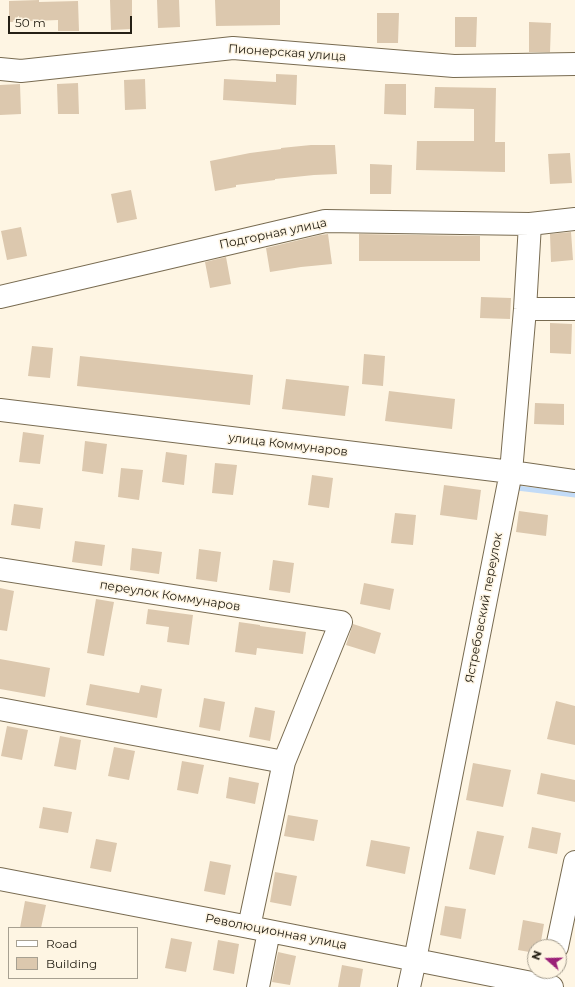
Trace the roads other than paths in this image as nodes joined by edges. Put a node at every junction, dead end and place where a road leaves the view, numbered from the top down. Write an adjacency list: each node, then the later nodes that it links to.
1 (575, 64): 2 (street, Пионерская улица)
2 (0, 68)
3 (575, 219): 4 (street, Подгорная улица)
4 (530, 224): 5 (street, Подгорная улица); 6 (street, Ястребовский переулок)
5 (0, 297)
6 (525, 309): 7 (street); 9 (street, Ястребовский переулок)
7 (575, 309)
8 (0, 410): 9 (street, улица Коммунаров)
9 (511, 472): 10 (street, улица Коммунаров); 18 (street, Ястребовский переулок)
10 (575, 481)
11 (0, 569): 13 (street, переулок Коммунаров)
12 (0, 709): 13 (street)
13 (284, 762): 16 (street)
14 (575, 862): 17 (street)
15 (0, 879): 16 (street, Революционная улица)
16 (259, 928): 18 (street, Революционная улица); 19 (street)
17 (559, 939)
18 (415, 960): 20 (street, Ястребовский переулок); 21 (street, Революционная улица)
19 (258, 987)
20 (409, 987)
21 (550, 987)

